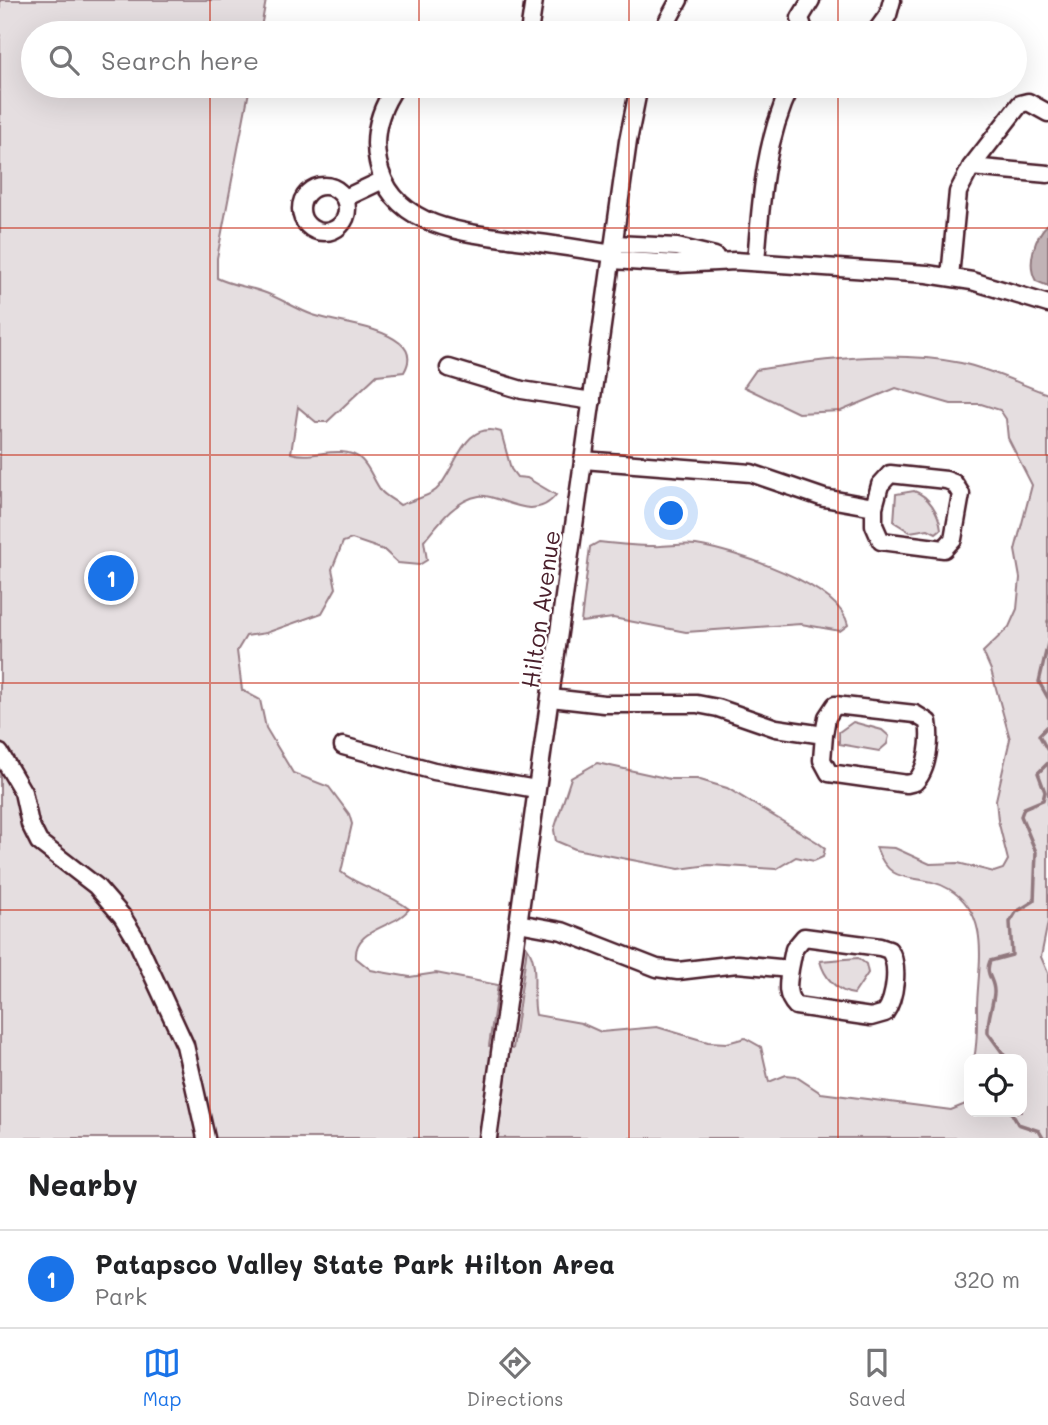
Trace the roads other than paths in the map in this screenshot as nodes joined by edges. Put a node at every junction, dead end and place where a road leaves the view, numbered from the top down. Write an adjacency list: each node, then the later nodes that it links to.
1 (534, 0): 5 (street)
2 (680, 0): 6 (street)
3 (811, 0): 7 (street)
4 (892, 0): 8 (street)
5 (531, 21)
6 (668, 21)
7 (801, 21)
8 (884, 21)
9 (389, 98): 15 (street)
10 (637, 98): 17 (street, Hilton Avenue)
11 (785, 98): 18 (street)
12 (1048, 113): 13 (street)
13 (971, 167): 14 (street); 19 (street)
14 (1048, 174)
15 (383, 180): 16 (street); 17 (street)
16 (345, 198)
17 (613, 253): 18 (street); 22 (street, Hilton Avenue)
18 (756, 262): 19 (street)
19 (950, 277): 20 (street)
20 (1048, 304)
21 (449, 368): 22 (street)
22 (592, 401): 23 (street, Hilton Avenue)
23 (583, 460): 24 (street); 25 (street, Hilton Avenue)
24 (874, 507): 24 (street)
25 (551, 698): 26 (street); 29 (street, Hilton Avenue)
26 (824, 736): 26 (street)
27 (343, 746): 29 (street)
28 (0, 753): 32 (street)
29 (536, 789): 30 (street, Hilton Avenue)
30 (517, 923): 31 (street); 33 (street, Hilton Avenue)
31 (790, 970): 31 (street)
32 (206, 1138)
33 (488, 1138)

